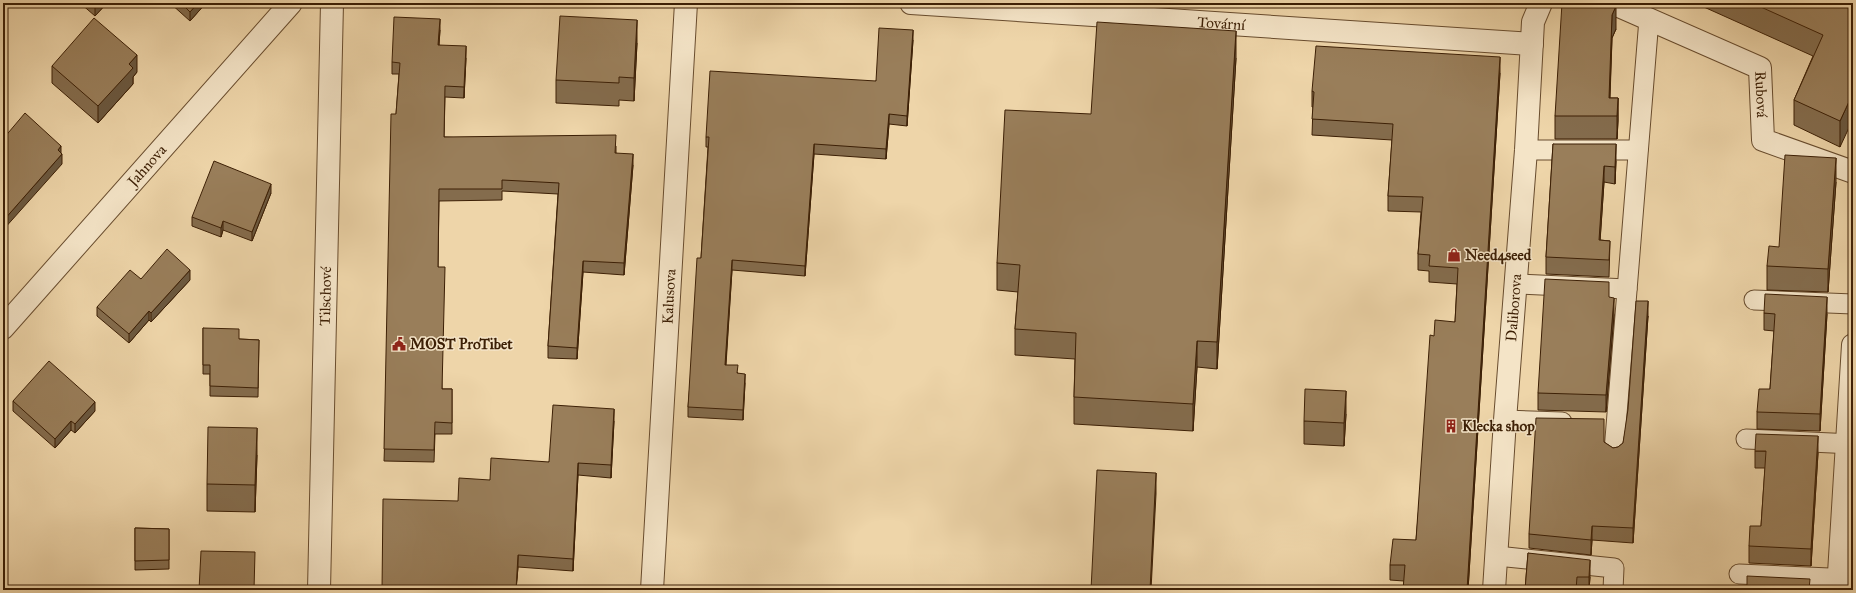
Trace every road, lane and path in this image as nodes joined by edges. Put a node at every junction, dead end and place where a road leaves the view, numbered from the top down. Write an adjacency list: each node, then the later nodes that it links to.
1 (291, 3): 16 (street, Jahnova)
2 (332, 3): 26 (street, Tilschové)
3 (686, 3): 27 (street, Kalusova)
4 (910, 3): 8 (street, Tovární)
5 (1541, 3): 8 (street, Daliborova)
6 (1612, 3): 7 (street, Rubová)
7 (1649, 19): 10 (lane); 11 (street, Rubová)
8 (1532, 44): 9 (street, Daliborova)
9 (1526, 150): 10 (lane); 12 (street, Daliborova)
10 (1638, 150): 13 (lane)
11 (1853, 172)
12 (1516, 284): 13 (lane); 18 (street, Daliborova)
13 (1627, 289): 22 (lane)
14 (1754, 300): 15 (lane)
15 (1853, 304)
16 (3, 328)
17 (1853, 345): 21 (street)
18 (1504, 420): 19 (lane); 23 (street, Daliborova)
19 (1580, 422)
20 (1746, 439): 21 (lane)
21 (1850, 443): 25 (street)
22 (1614, 451)
23 (1497, 556): 28 (street, Daliborova); 29 (lane)
24 (1739, 574): 25 (lane)
25 (1843, 583)
26 (319, 590)
27 (652, 590)
28 (1494, 590)
29 (1613, 590)

